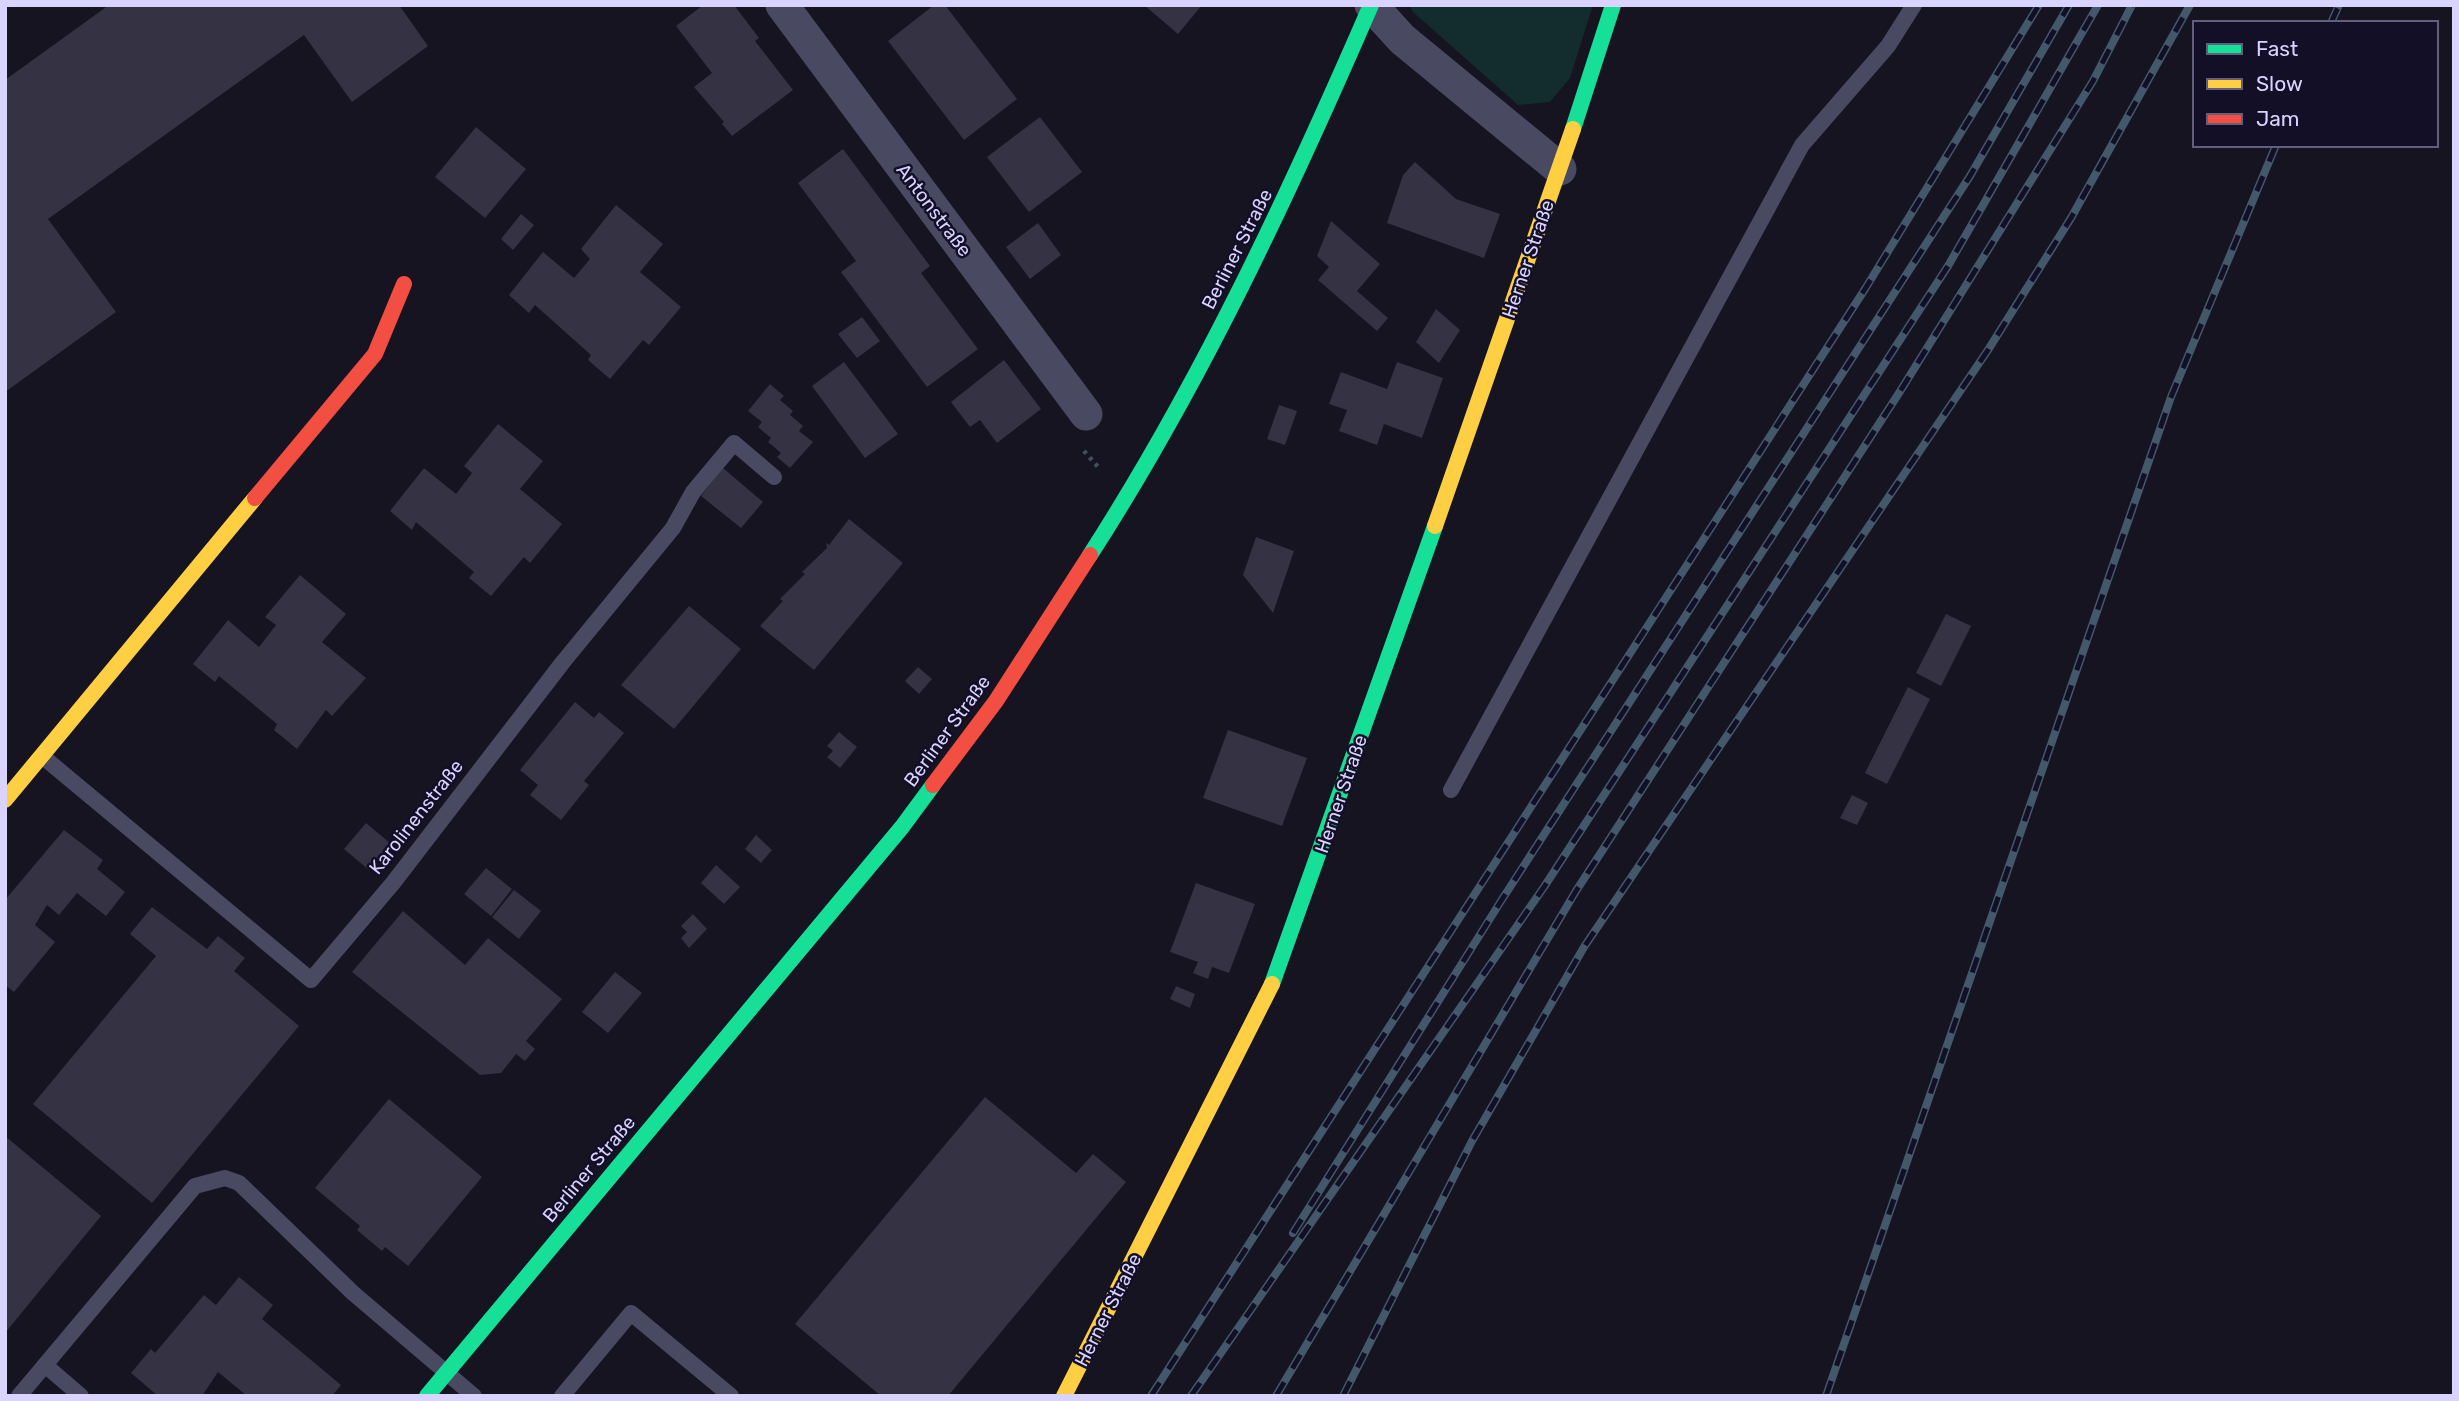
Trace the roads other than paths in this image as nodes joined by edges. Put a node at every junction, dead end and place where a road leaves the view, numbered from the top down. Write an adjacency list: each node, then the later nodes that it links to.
1 (782, 5): 7 (street, Antonstraße)
2 (1371, 5): 5 (street); 13 (street, Berliner Straße)
3 (1613, 5): 5 (street, Herner Straße)
4 (1914, 5): 10 (lane)
5 (1560, 169): 20 (street, Herner Straße)
6 (404, 284): 9 (street)
7 (1086, 414)
8 (775, 477): 9 (lane, Karolinenstraße)
9 (42, 756): 11 (street)
10 (1451, 790)
11 (5, 800)
12 (45, 1365): 13 (lane); 14 (lane); 15 (lane)
13 (447, 1372): 16 (street, Berliner Straße); 17 (lane)
14 (19, 1396)
15 (81, 1396)
16 (427, 1396)
17 (474, 1396)
18 (562, 1396): 19 (lane)
19 (731, 1396)
20 (1064, 1396)

